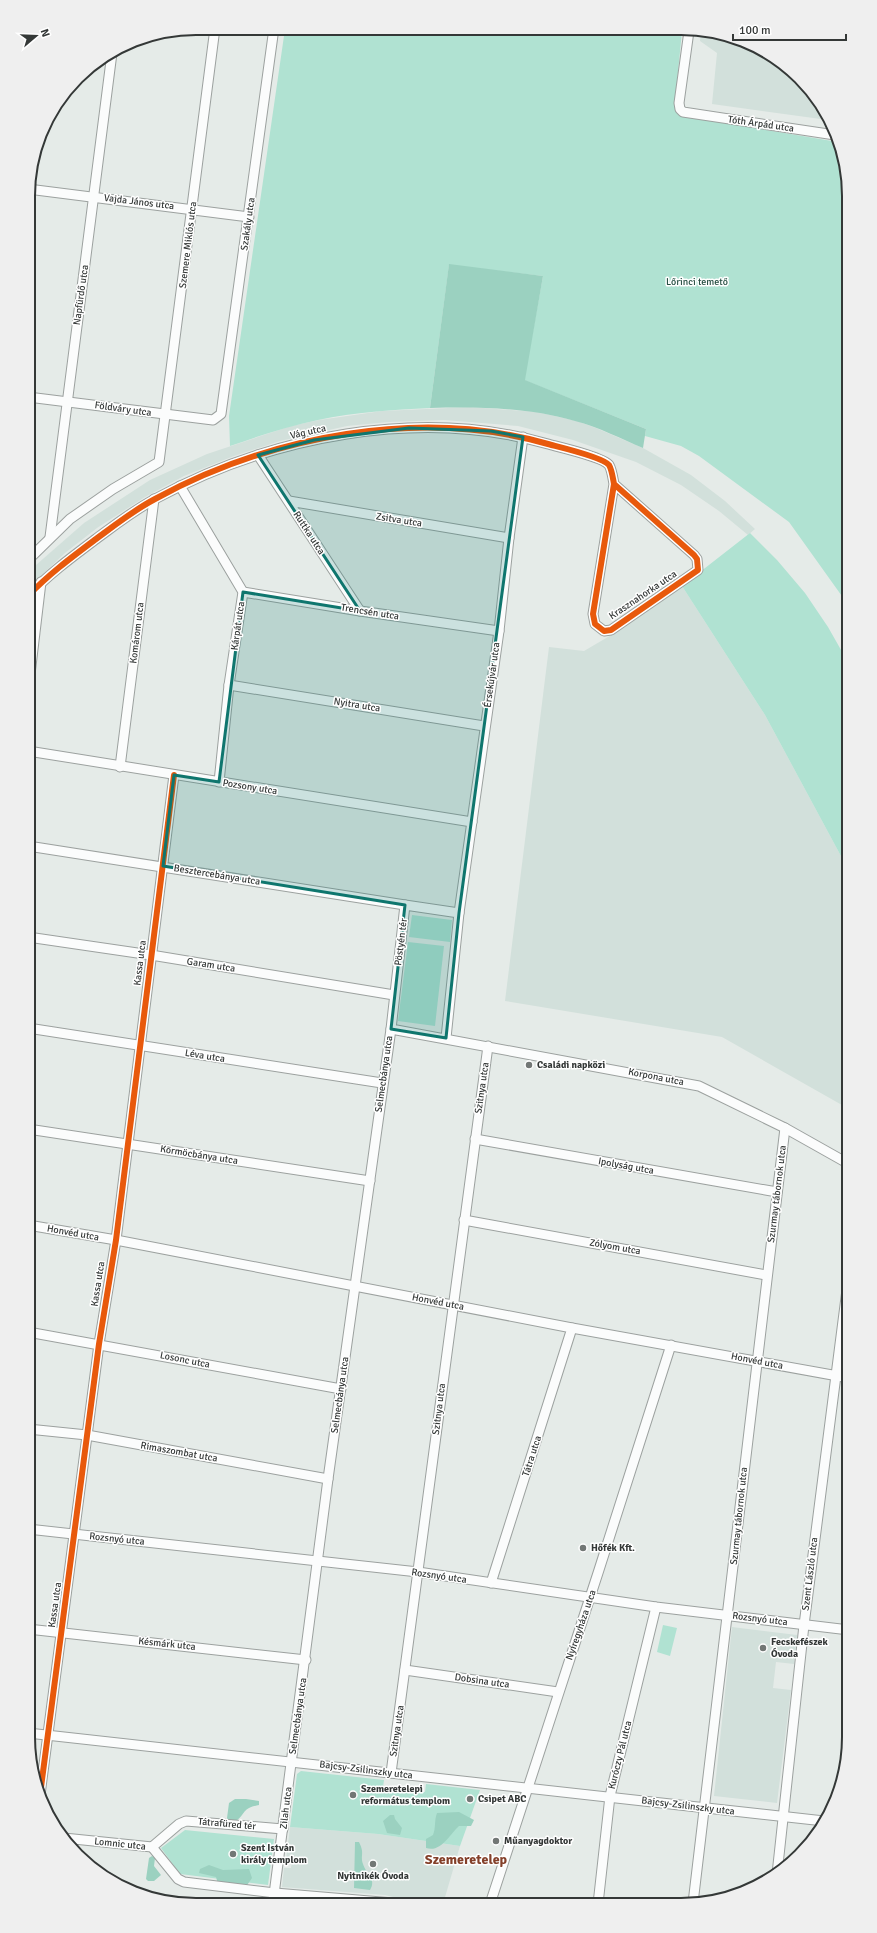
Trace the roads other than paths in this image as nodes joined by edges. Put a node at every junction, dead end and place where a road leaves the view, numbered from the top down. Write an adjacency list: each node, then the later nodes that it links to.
1 (214, 35): 8 (street, Szemere Miklós utca)
2 (273, 35): 9 (street, Szakály utca)
3 (688, 35): 5 (street, Tóth Árpád utca)
4 (111, 60): 7 (street, Napfürdő utca)
5 (830, 134)
6 (35, 190): 7 (street, Vajda János utca)
7 (95, 197): 8 (street, Vajda János utca); 11 (street, Napfürdő utca)
8 (192, 208): 9 (street, Vajda János utca); 12 (street, Szemere Miklós utca)
9 (249, 217): 13 (street, Szakály utca)
10 (35, 397): 11 (street, Földváry utca)
11 (67, 401): 12 (street, Földváry utca); 20 (street, Napfürdő utca)
12 (166, 415): 13 (street, Földváry utca); 20 (street, Szemere Miklós utca)
13 (218, 418)
14 (523, 437): 15 (street, Vág utca); 16 (street, Vág utca); 21 (street, Érsekújvár utca)
15 (258, 455): 17 (street, Vág utca); 19 (street, Ruttka utca)
16 (614, 484): 16 (street, Krasznahorka utca)
17 (180, 486): 18 (street, Vág utca); 25 (street, Kárpát utca)
18 (154, 499): 23 (street, Vág utca); 32 (street, Komárom utca)
19 (289, 501): 21 (street, Zsitva utca); 26 (street, Ruttka utca)
20 (50, 537): 22 (street)
21 (509, 538): 27 (street, Érsekújvár utca)
22 (35, 553)
23 (41, 582): 24 (street, Vág utca); 28 (street)
24 (35, 588)
25 (243, 592): 26 (street, Trencsén utca); 29 (street, Kárpát utca)
26 (360, 611): 27 (street, Trencsén utca)
27 (499, 631): 30 (street, Érsekújvár utca)
28 (35, 632)
29 (229, 685): 30 (street, Nyitra utca); 34 (street, Kárpát utca)
30 (484, 726): 35 (street, Érsekújvár utca)
31 (35, 751): 32 (street, Pozsony utca)
32 (120, 767): 33 (street, Pozsony utca)
33 (174, 775): 34 (street, Pozsony utca); 37 (street, Kassa utca)
34 (218, 782): 35 (street, Pozsony utca)
35 (472, 822): 39 (street, Érsekújvár utca)
36 (35, 847): 37 (street, Besztercebánya utca)
37 (163, 866): 38 (street, Besztercebánya utca); 41 (street, Kassa utca)
38 (405, 905): 39 (street, Pöstyén tér); 42 (street, Pöstyén tér)
39 (459, 914): 45 (street)
40 (35, 938): 41 (street, Garam utca)
41 (151, 955): 42 (street, Garam utca); 46 (street, Kassa utca)
42 (394, 995): 44 (street, Pöstyén tér)
43 (35, 1029): 46 (street, Léva utca)
44 (390, 1029): 45 (street); 48 (street, Selmecbánya utca)
45 (446, 1038): 47 (street, Korpona utca)
46 (140, 1046): 48 (street, Léva utca); 52 (street, Kassa utca)
47 (488, 1046): 49 (street, Korpona utca); 51 (street, Szitnya utca)
48 (382, 1083): 54 (street, Selmecbánya utca)
49 (785, 1128): 53 (street, Korpona utca); 55 (street, Szurmay tábornok utca)
50 (35, 1130): 52 (street, Körmöcbánya utca)
51 (475, 1139): 55 (street, Ipolyság utca); 56 (street, Szitnya utca)
52 (127, 1144): 54 (street, Körmöcbánya utca); 58 (street, Kassa utca)
53 (842, 1160)
54 (370, 1181): 60 (street, Selmecbánya utca)
55 (777, 1192): 59 (street, Szurmay tábornok utca)
56 (464, 1220): 59 (street, Zólyom utca); 61 (street, Szitnya utca)
57 (35, 1226): 58 (street, Honvéd utca)
58 (116, 1240): 60 (street, Honvéd utca); 65 (street, Kassa utca)
59 (766, 1274): 67 (street, Szurmay tábornok utca)
60 (355, 1286): 61 (street, Honvéd utca); 70 (street, Selmecbánya utca)
61 (453, 1305): 63 (street, Honvéd utca); 77 (street, Szitnya utca)
62 (842, 1325): 68 (street, Szent László utca)
63 (572, 1328): 66 (street, Honvéd utca); 78 (street, Tátra utca)
64 (35, 1333): 65 (street, Losonc utca)
65 (99, 1344): 70 (street, Losonc utca); 72 (street, Kassa utca)
66 (671, 1345): 67 (street, Honvéd utca); 79 (street, Nyíregyháza utca)
67 (756, 1362): 68 (street, Honvéd utca); 81 (street, Szurmay tábornok utca)
68 (835, 1376): 69 (street, Honvéd utca); 82 (street, Szent László utca)
69 (842, 1377)
70 (341, 1389): 73 (street, Selmecbánya utca)
71 (35, 1430): 72 (street, Rimaszombat utca)
72 (87, 1435): 73 (street, Rimaszombat utca); 75 (street, Kassa utca)
73 (328, 1479): 76 (street, Selmecbánya utca)
74 (35, 1530): 75 (street, Rozsnyó utca)
75 (74, 1534): 76 (street, Rozsnyó utca); 85 (street, Kassa utca)
76 (319, 1561): 77 (street, Rozsnyó utca); 86 (street, Selmecbánya utca)
77 (418, 1572): 78 (street, Rozsnyó utca); 87 (street, Szitnya utca)
78 (491, 1583): 79 (street, Rozsnyó utca)
79 (591, 1598): 80 (street, Rozsnyó utca); 88 (street, Nyíregyháza utca)
80 (656, 1607): 81 (street, Rozsnyó utca); 95 (street, Kuróczy Pál utca)
81 (728, 1616): 82 (street, Rozsnyó utca); 96 (street, Szurmay tábornok utca)
82 (804, 1625): 83 (street, Rozsnyó utca); 97 (street, Szent László utca)
83 (842, 1629)
84 (35, 1630): 85 (street, Késmárk utca)
85 (61, 1632): 86 (street, Késmárk utca); 90 (street, Kassa utca)
86 (306, 1660): 91 (street, Selmecbánya utca)
87 (405, 1670): 88 (street, Dobsina utca); 92 (street, Szitnya utca)
88 (558, 1692): 94 (street, Nyíregyháza utca)
89 (35, 1734): 90 (street, Bajcsy-Zsilinszky utca)
90 (48, 1735): 91 (street, Bajcsy-Zsilinszky utca); 93 (street, Kassa utca)
91 (292, 1761): 92 (street, Bajcsy-Zsilinszky utca); 99 (street, Zilah utca)
92 (391, 1773): 94 (street, Bajcsy-Zsilinszky utca)
93 (42, 1782)
94 (528, 1788): 95 (street, Bajcsy-Zsilinszky utca); 106 (street, Nyíregyháza utca)
95 (610, 1796): 96 (street, Bajcsy-Zsilinszky utca); 107 (street, Kuróczy Pál utca)
96 (704, 1807): 97 (street, Bajcsy-Zsilinszky utca); 108 (street, Szurmay tábornok utca)
97 (783, 1817): 98 (street, Bajcsy-Zsilinszky utca); 102 (street, Szent László utca)
98 (818, 1820)
99 (283, 1829): 101 (street, Tátrafüred tér); 103 (street, Zilah utca)
100 (71, 1839): 101 (street, Lomnic utca)
101 (152, 1847): 103 (street)
102 (778, 1866)
103 (275, 1893): 104 (street, Zilah utca); 105 (street)
104 (274, 1898)
105 (332, 1898)
106 (492, 1898)
107 (599, 1898)
108 (694, 1898)

